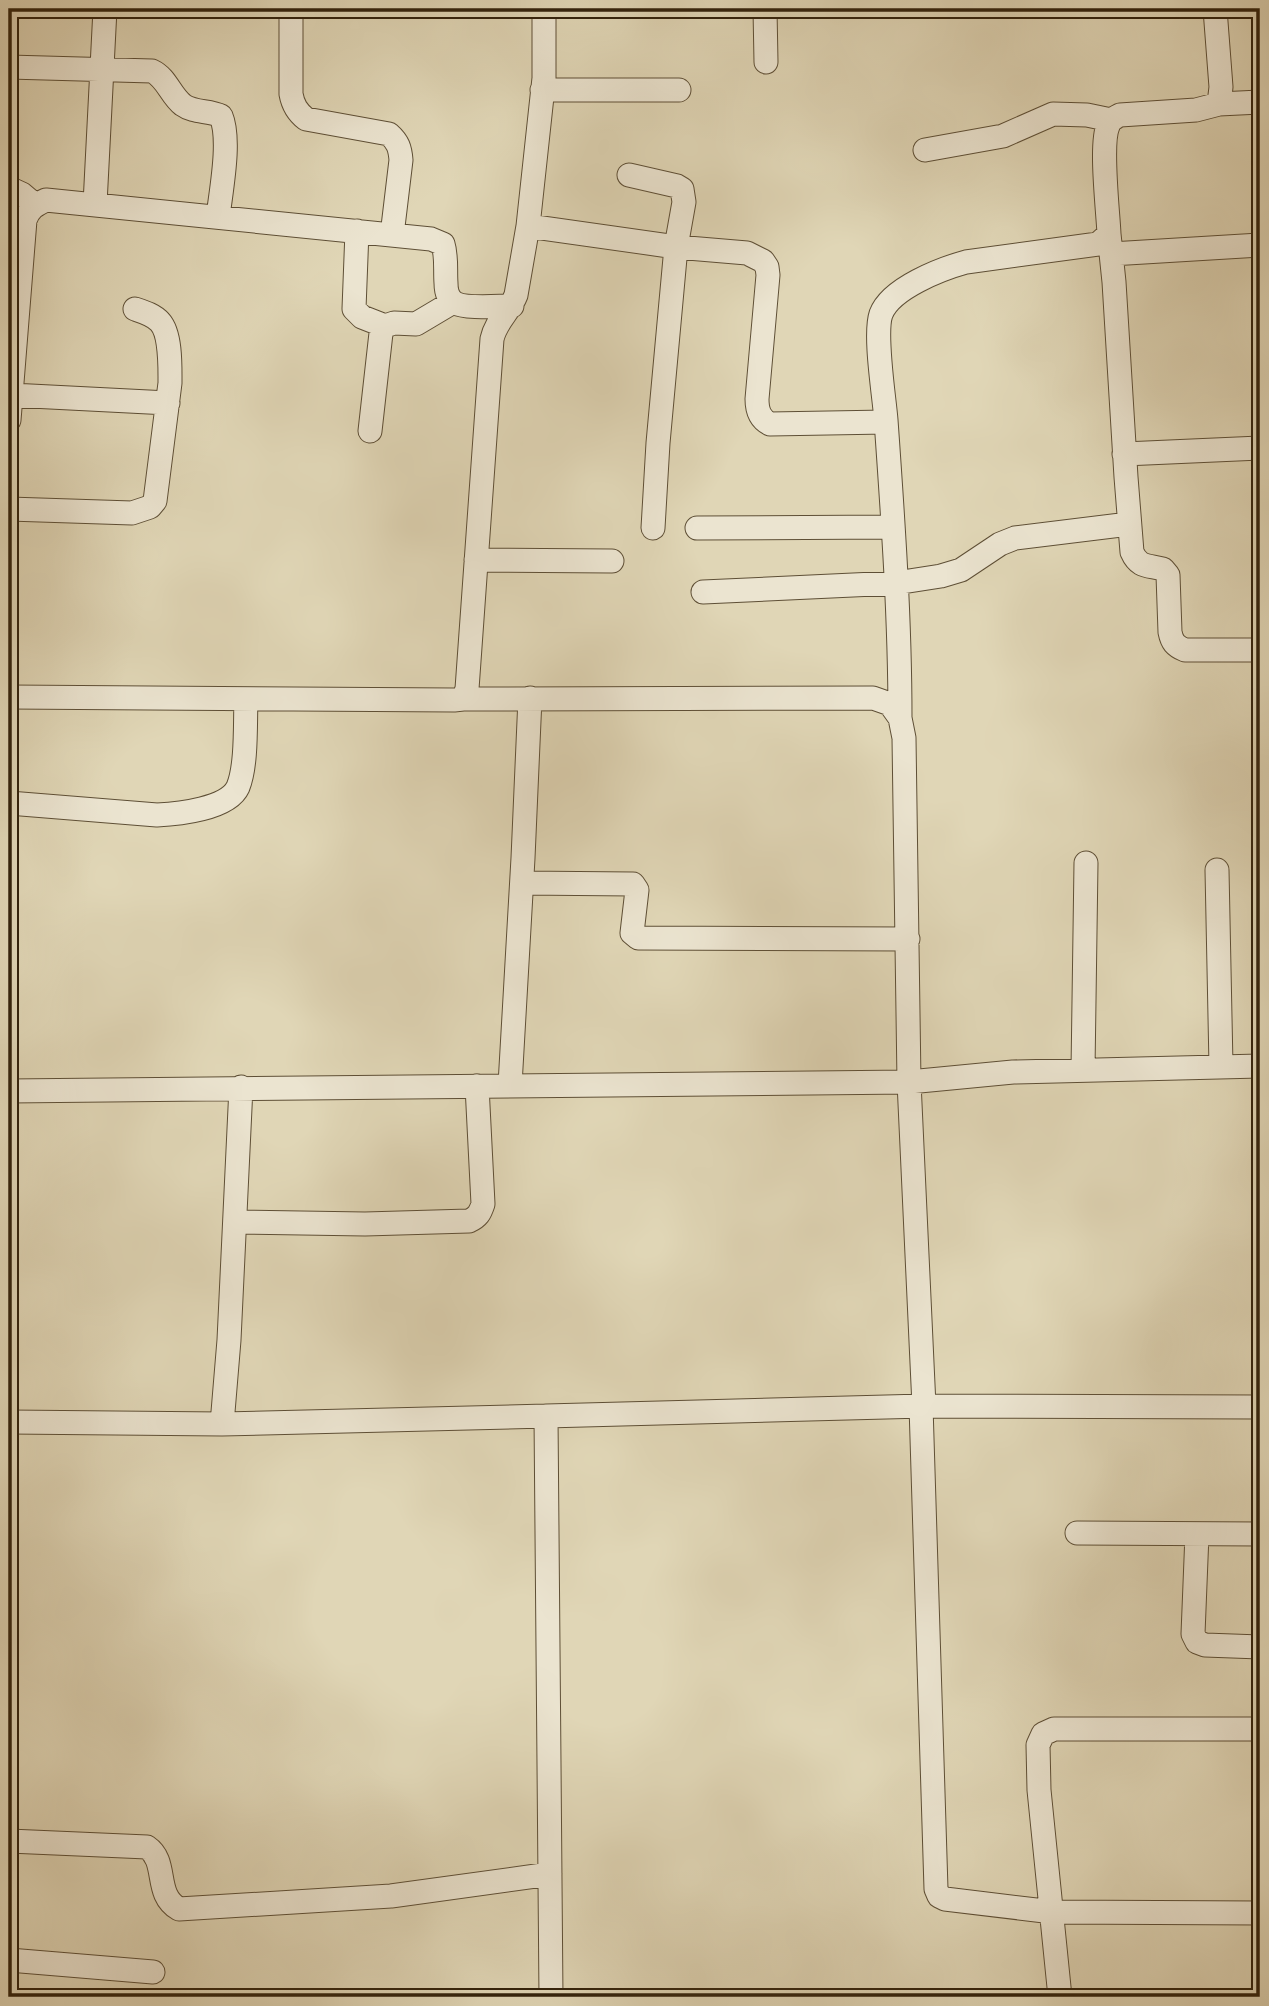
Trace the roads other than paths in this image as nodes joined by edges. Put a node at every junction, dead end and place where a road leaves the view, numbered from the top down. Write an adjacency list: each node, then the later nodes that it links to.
1 (105, 9): 8 (street)
2 (291, 9): 22 (street)
3 (544, 9): 9 (street)
4 (765, 9): 6 (street)
5 (1215, 9): 12 (street)
6 (766, 62)
7 (9, 67): 8 (street)
8 (102, 71): 17 (street); 19 (street)
9 (542, 90): 10 (street); 20 (street)
10 (680, 90)
11 (1260, 102): 12 (street)
12 (1219, 104): 13 (street)
13 (1111, 120): 14 (street); 23 (street)
14 (925, 150)
15 (629, 175): 25 (street)
16 (9, 188): 18 (street)
17 (94, 204): 18 (street); 19 (street)
18 (35, 205): 30 (street)
19 (218, 217): 21 (street)
20 (528, 226): 25 (street); 27 (street)
21 (357, 231): 22 (street); 29 (street)
22 (393, 235): 26 (street)
23 (1110, 244): 24 (street); 33 (street); 36 (street)
24 (1260, 245)
25 (676, 247): 33 (street); 40 (street)
26 (453, 302): 27 (street); 29 (street)
27 (512, 306): 42 (street)
28 (135, 309): 31 (street)
29 (385, 326): 34 (street)
30 (10, 395): 31 (street); 32 (street)
31 (168, 403): 37 (street)
32 (9, 420)
33 (886, 422): 39 (street)
34 (370, 431)
35 (1260, 448): 36 (street)
36 (1124, 454): 38 (street)
37 (9, 509)
38 (1129, 524): 44 (street); 46 (street)
39 (892, 527): 41 (street); 44 (street)
40 (653, 528)
41 (697, 528)
42 (476, 561): 43 (street); 50 (street)
43 (611, 561)
44 (896, 583): 45 (street); 51 (street)
45 (704, 592)
46 (1260, 650)
47 (9, 697): 49 (street)
48 (530, 698): 50 (street); 51 (street); 55 (street)
49 (246, 699): 50 (street); 52 (street)
50 (463, 699)
51 (900, 718): 56 (street)
52 (9, 803)
53 (1086, 863): 59 (street)
54 (1217, 870): 57 (street)
55 (522, 883): 56 (street); 62 (street)
56 (908, 939): 60 (street)
57 (1221, 1066): 58 (street); 59 (street)
58 (1260, 1066)
59 (1083, 1070): 60 (street)
60 (909, 1082): 62 (street); 66 (street)
61 (477, 1086): 62 (street); 63 (street); 65 (street)
62 (510, 1086)
63 (241, 1087): 64 (street); 65 (street)
64 (9, 1091)
65 (235, 1222): 70 (street)
66 (922, 1406): 67 (street); 68 (street); 78 (street)
67 (1260, 1407)
68 (546, 1416): 70 (street); 77 (street)
69 (9, 1422): 70 (street)
70 (222, 1424)
71 (1077, 1533): 72 (street)
72 (1197, 1534): 73 (street); 74 (street)
73 (1260, 1534)
74 (1260, 1647)
75 (1260, 1729): 78 (street)
76 (9, 1842): 77 (street)
77 (550, 1874): 82 (street)
78 (1053, 1912): 79 (street); 83 (street)
79 (1260, 1913)
80 (9, 1960): 81 (street)
81 (153, 1972)
82 (551, 1997)
83 (1060, 1997)

